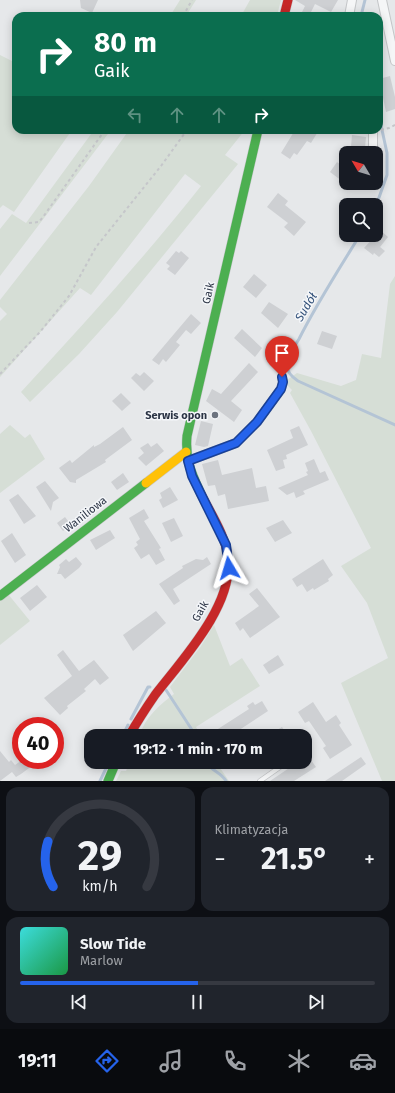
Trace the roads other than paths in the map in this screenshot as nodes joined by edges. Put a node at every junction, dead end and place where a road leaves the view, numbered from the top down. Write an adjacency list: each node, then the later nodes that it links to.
1 (288, 0): 4 (street)
2 (352, 0): 5 (street)
3 (382, 0): 6 (street)
4 (285, 12)
5 (350, 12)
6 (395, 61)
7 (257, 134): 11 (street, Gaik)
8 (373, 134): 9 (street)
9 (373, 146)
10 (282, 377): 11 (street)
11 (187, 457): 12 (street, Waniliowa); 13 (street, Gaik)
12 (0, 596)
13 (133, 729)
14 (113, 769): 16 (street)
15 (276, 769): 17 (lane)
16 (108, 781)
17 (260, 781)

